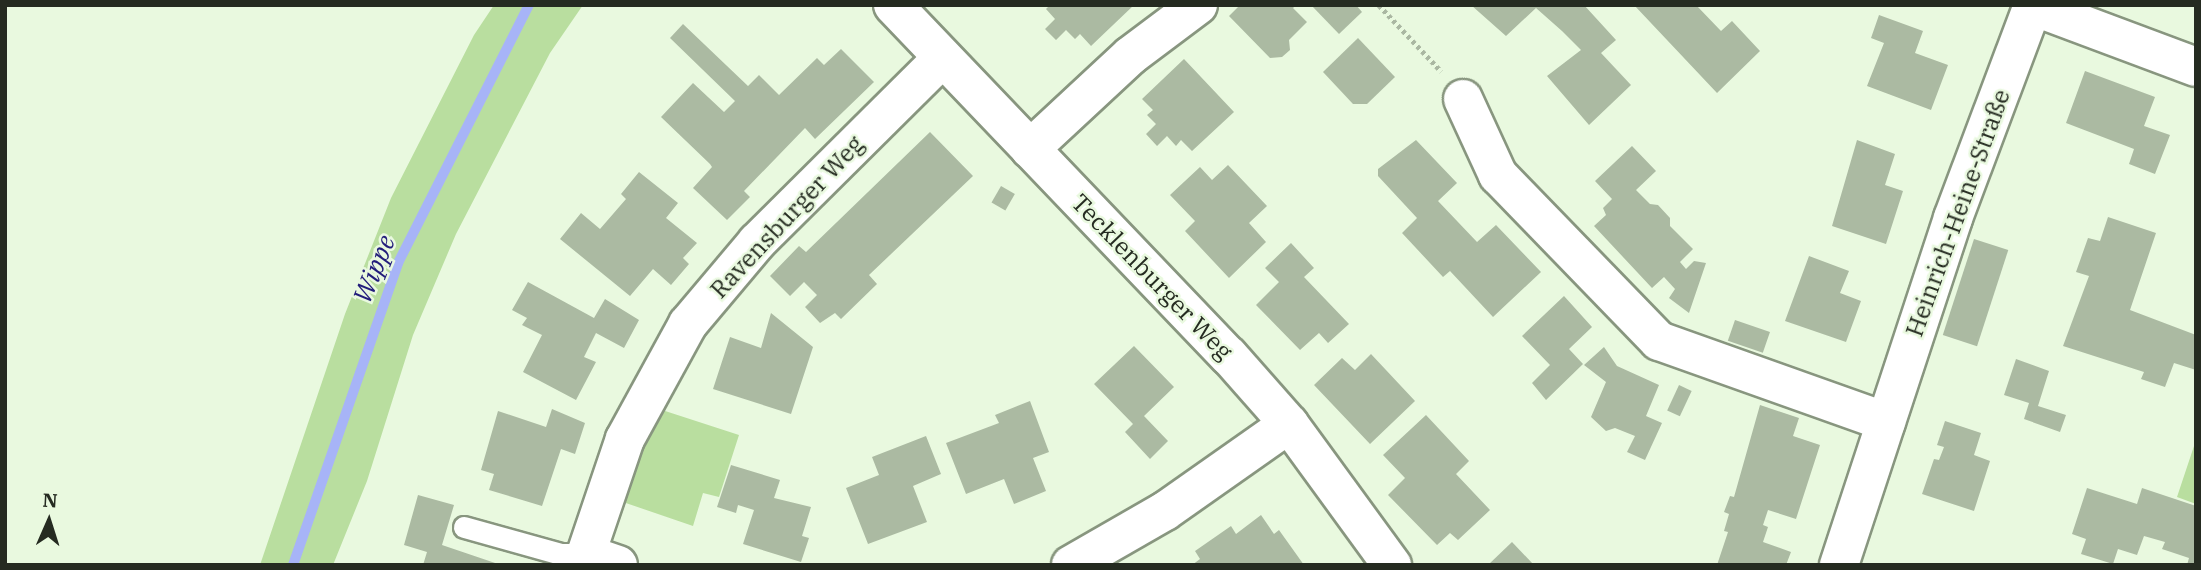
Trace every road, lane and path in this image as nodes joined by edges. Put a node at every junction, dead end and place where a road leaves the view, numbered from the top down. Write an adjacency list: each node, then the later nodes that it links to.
1 (893, 5): 5 (street, Tecklenburger Weg)
2 (1198, 5): 8 (street)
3 (1379, 5): 7 (path)
4 (2033, 5): 6 (street, Heinrich-Heine-Straße); 9 (street, Heinrich-Heine-Straße)
5 (942, 58): 8 (street, Tecklenburger Weg); 12 (street, Ravensburger Weg)
6 (2196, 67)
7 (1463, 99): 9 (street)
8 (1030, 149): 10 (street, Tecklenburger Weg)
9 (1886, 422): 15 (street, Heinrich-Heine-Straße)
10 (1289, 424): 13 (street); 14 (street, Tecklenburger Weg)
11 (464, 527): 12 (lane)
12 (602, 559)
13 (1071, 565)
14 (1392, 565)
15 (1839, 565)

